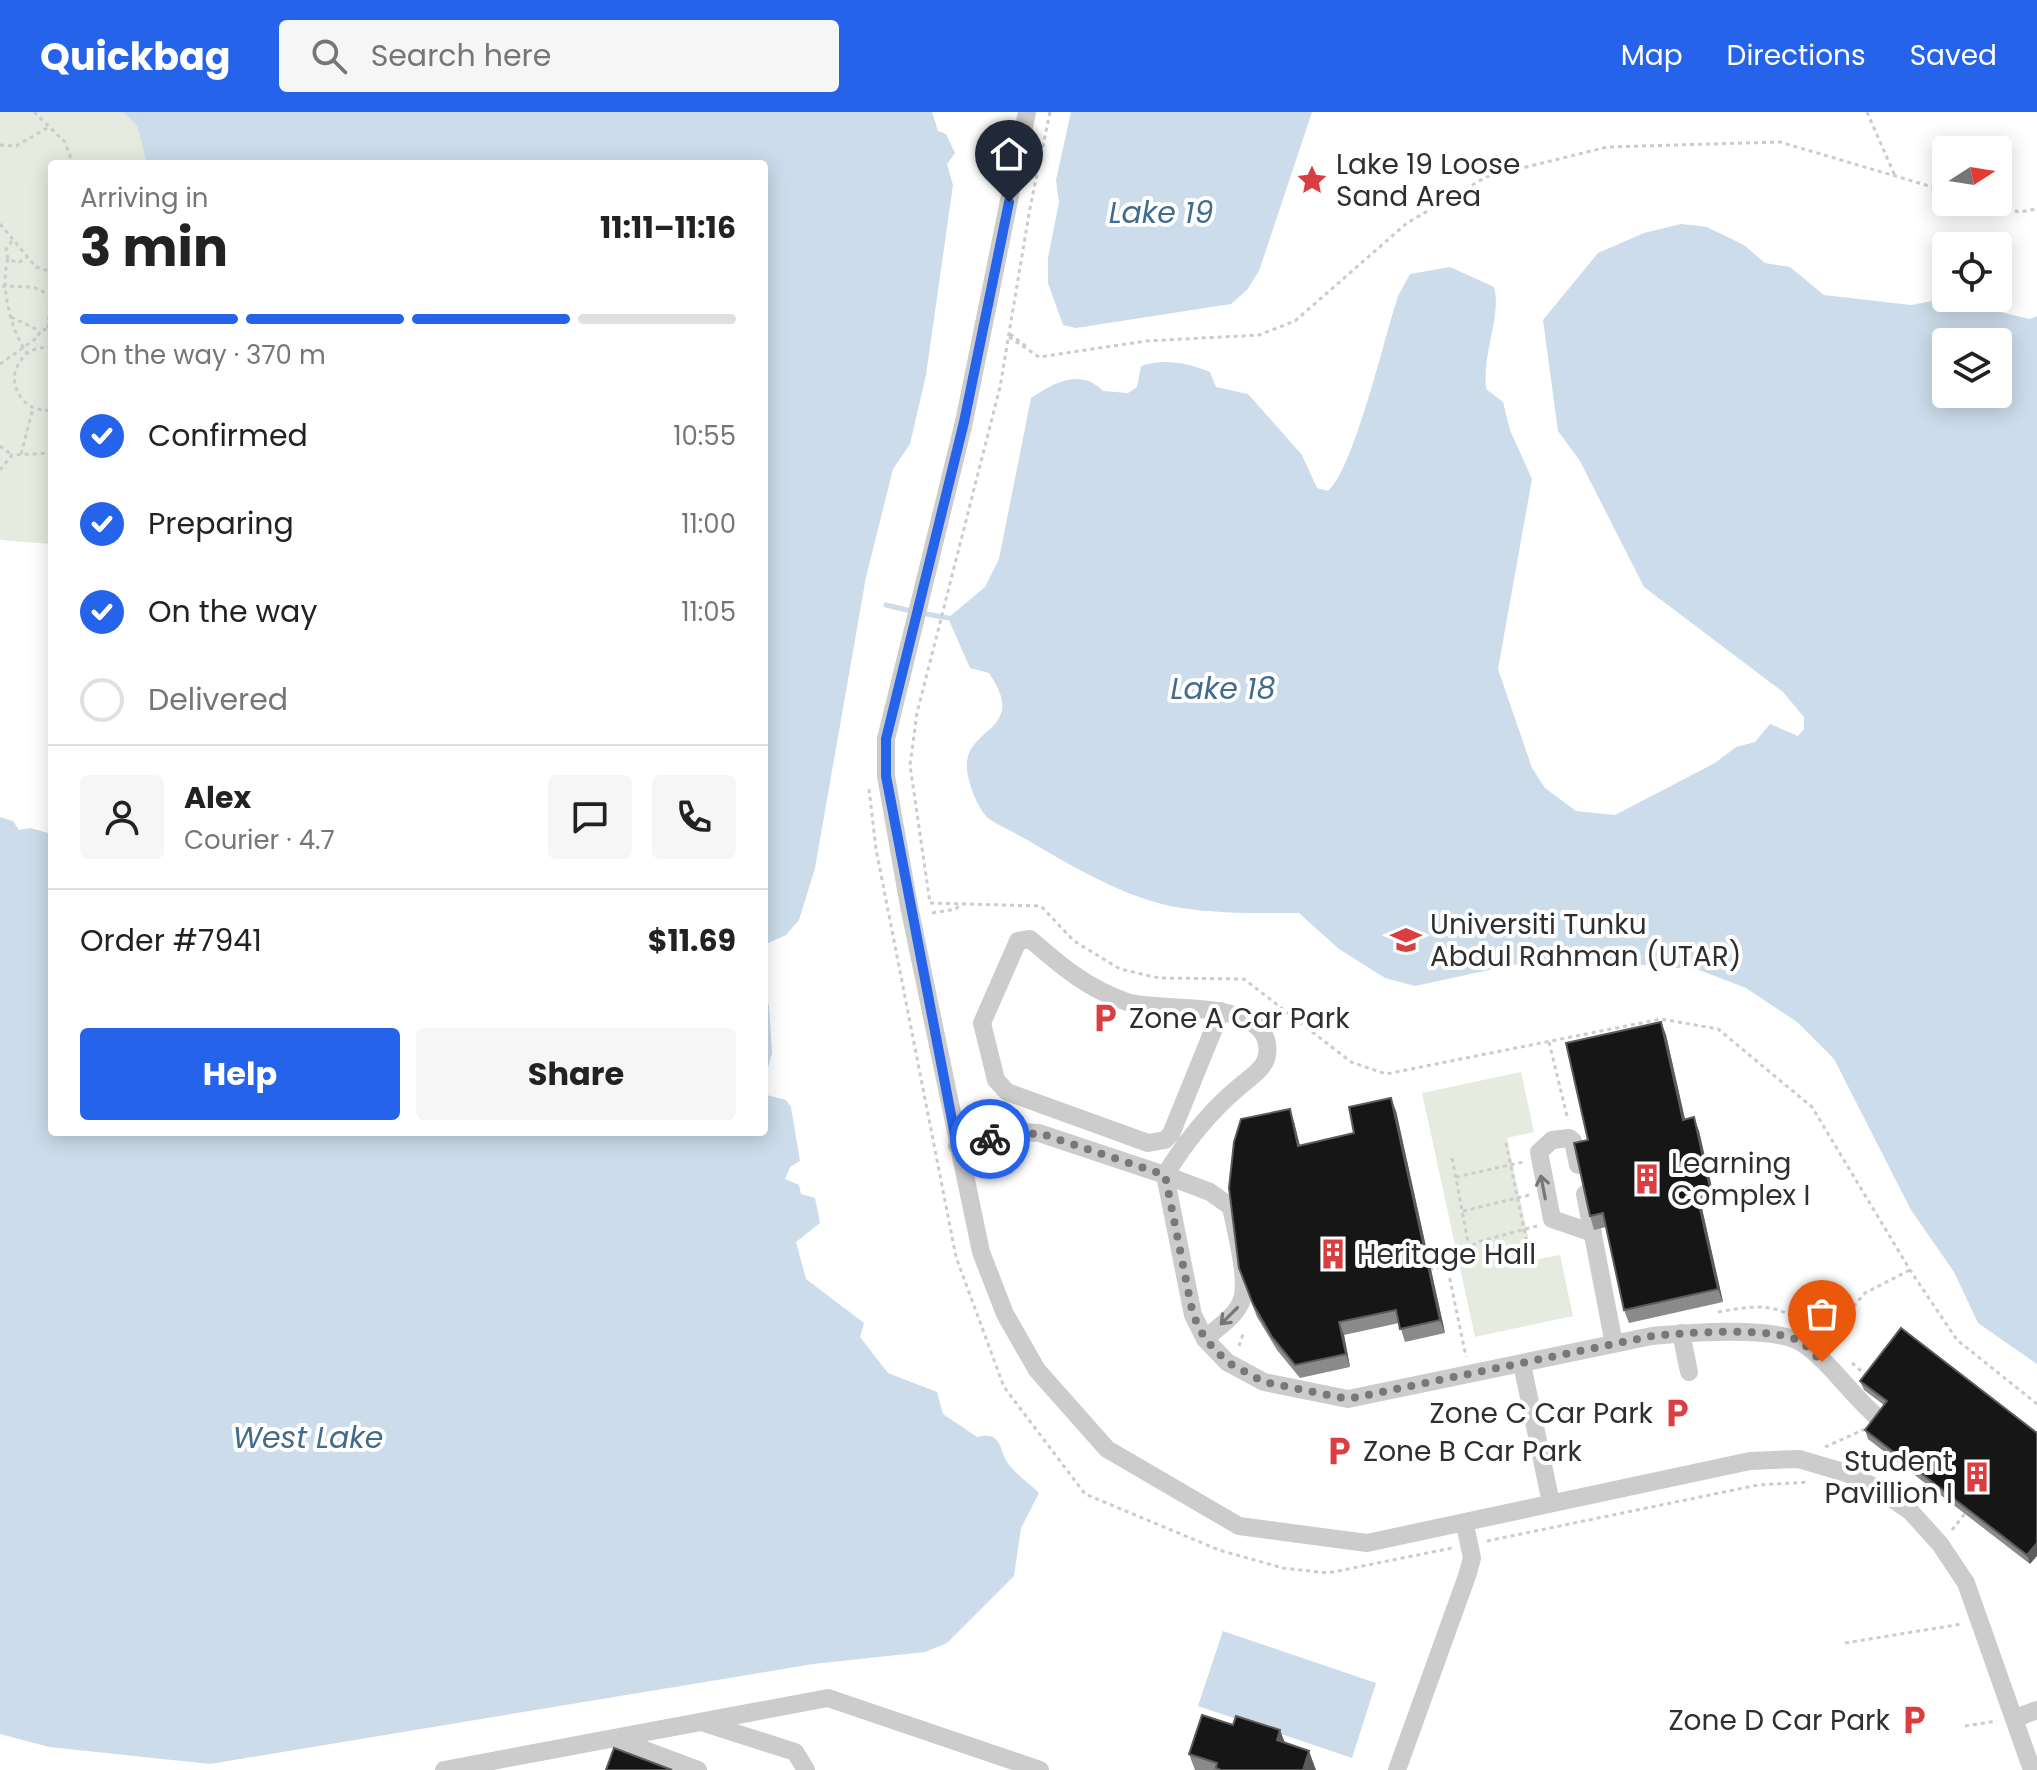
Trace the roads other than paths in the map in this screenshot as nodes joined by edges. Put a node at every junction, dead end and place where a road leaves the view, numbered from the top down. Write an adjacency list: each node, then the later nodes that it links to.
1 (1027, 112): 3 (street)
2 (1221, 1011): 2 (street); 4 (street)
3 (957, 1146): 4 (street); 13 (street)
4 (1165, 1175): 7 (street); 7 (street, one-way to 7)
5 (1593, 1233): 5 (street, one-way to 5); 8 (street)
6 (1681, 1333): 8 (street); 10 (street); 11 (street)
7 (1205, 1339): 9 (street)
8 (1614, 1344): 9 (street)
9 (1522, 1364): 12 (street)
10 (1689, 1372)
11 (1876, 1424)
12 (1551, 1503): 13 (street); 15 (street)
13 (1465, 1525): 22 (street)
14 (2037, 1710): 15 (street)
15 (2016, 1718): 23 (street)
16 (701, 1722): 17 (street); 20 (street); 21 (street)
17 (613, 1738): 18 (street); 19 (street)
18 (444, 1770)
19 (698, 1770)
20 (806, 1770)
21 (1040, 1770)
22 (1397, 1770)
23 (2032, 1770)

